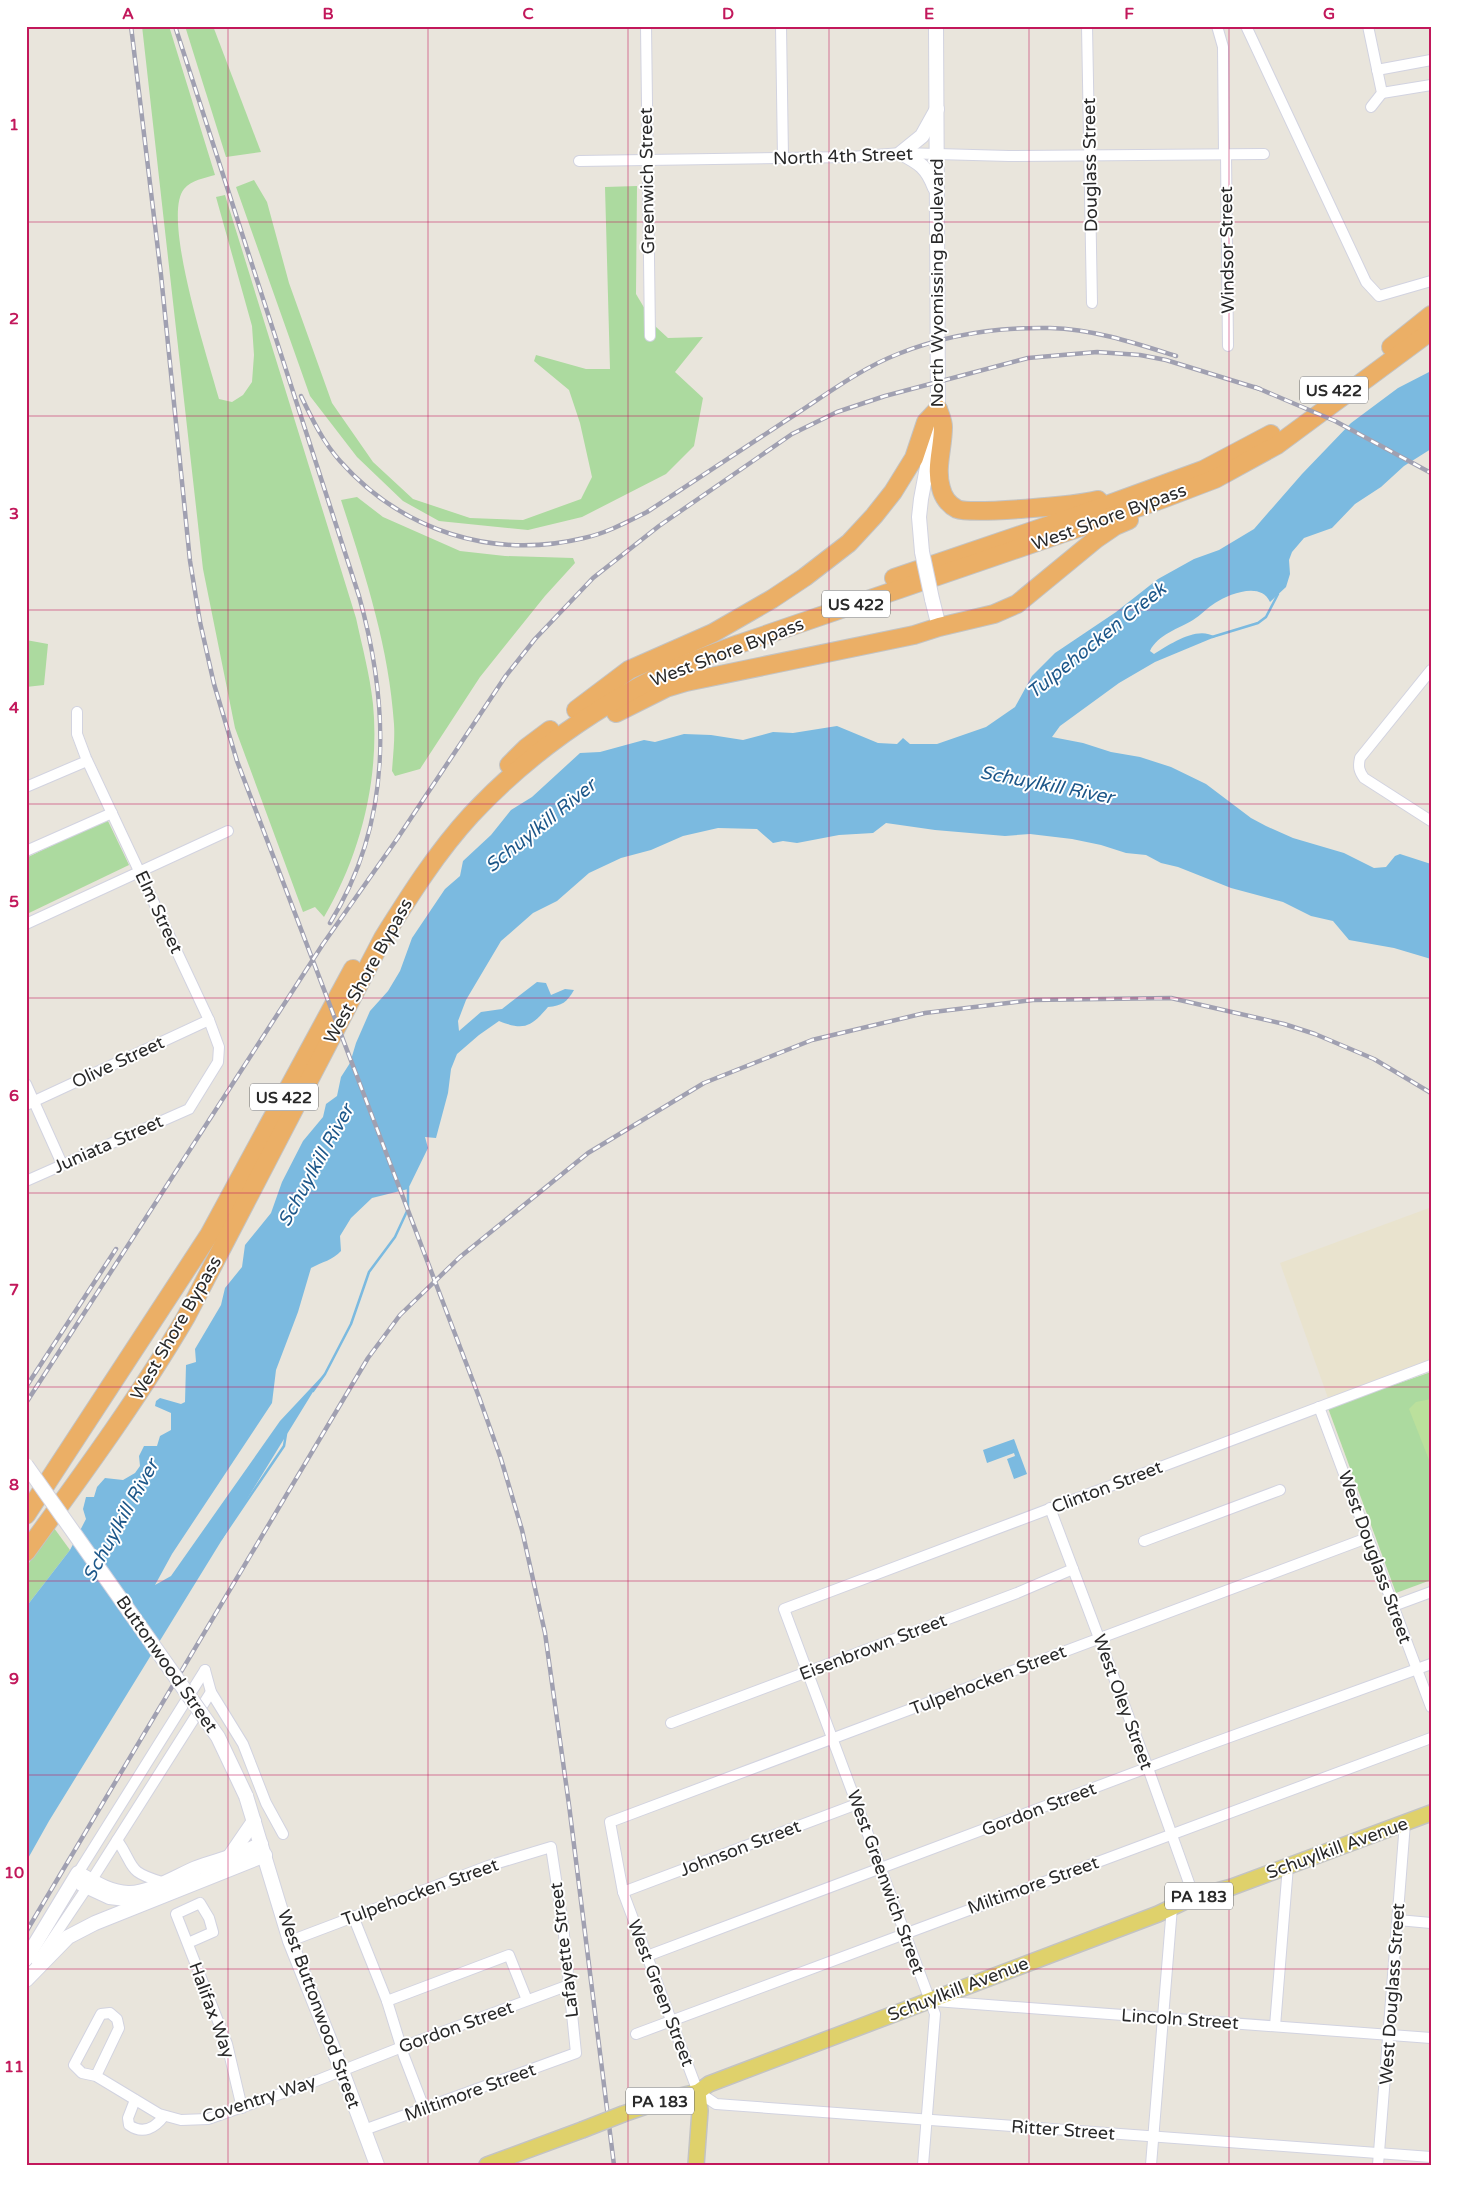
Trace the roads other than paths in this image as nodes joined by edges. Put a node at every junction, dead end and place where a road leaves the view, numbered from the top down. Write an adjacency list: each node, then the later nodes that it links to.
1 (646, 26): 19 (street, Greenwich Street)
2 (781, 26): 20 (street)
3 (936, 26): 13 (street, North Wyomissing Boulevard)
4 (1088, 26): 18 (street, Douglass Street)
5 (1217, 26): 16 (street, Windsor Street)
6 (1246, 26): 23 (street)
7 (1368, 26): 9 (street)
8 (1431, 60): 9 (street)
9 (1378, 70): 11 (street)
10 (1431, 85): 11 (street)
11 (1382, 93): 12 (street)
12 (1371, 107)
13 (938, 108): 14 (street); 15 (street, North Wyomissing Boulevard)
14 (902, 153): 15 (street, North 4th Street); 20 (street, North 4th Street); 22 (street)
15 (938, 154): 18 (street, North 4th Street); 22 (street, North Wyomissing Boulevard)
16 (1225, 154): 17 (street, North 4th Street); 18 (street, North 4th Street); 28 (street, Windsor Street)
17 (1264, 154)
18 (1090, 155): 24 (street, Douglass Street)
19 (647, 158): 20 (street, North 4th Street); 21 (street, North 4th Street); 27 (street, Greenwich Street)
20 (783, 158)
21 (579, 161)
22 (938, 195): 29 (street, North Wyomissing Boulevard)
23 (1431, 281)
24 (1092, 303)
25 (1431, 315): 31 (highway, West Shore Bypass / US 422)
26 (1431, 333): 30 (highway, West Shore Bypass / US 422)
27 (650, 336)
28 (1228, 346)
29 (938, 409): 31 (highway); 32 (street, North Wyomissing Boulevard, bridge); 34 (highway)
30 (1271, 448): 32 (highway); 39 (highway, West Shore Bypass / US 422)
31 (1232, 456): 34 (highway, West Shore Bypass / US 422)
32 (939, 627): 39 (highway)
33 (1431, 670): 40 (street)
34 (576, 710): 56 (highway, West Shore Bypass / US 422)
35 (77, 712): 36 (street, Elm Street)
36 (87, 761): 37 (street); 38 (street, Elm Street)
37 (26, 787)
38 (112, 813): 42 (street); 43 (street, Elm Street)
39 (471, 816): 59 (highway, West Shore Bypass / US 422)
40 (1431, 821)
41 (228, 831): 43 (street)
42 (26, 851)
43 (140, 871): 44 (street); 45 (street, Elm Street)
44 (26, 924)
45 (209, 1020): 47 (street, Olive Street); 48 (street, Elm Street)
46 (26, 1084): 47 (street)
47 (30, 1103): 49 (street)
48 (189, 1109): 49 (street, Juniata Street)
49 (62, 1164): 50 (street, Juniata Street)
50 (26, 1181)
51 (1431, 1365): 52 (street, Clinton Street)
52 (1319, 1407): 55 (street, Clinton Street); 57 (street, West Douglass Street)
53 (26, 1465): 74 (street, Buttonwood Street, bridge)
54 (1280, 1490): 58 (street)
55 (1050, 1508): 60 (street, West Oley Street); 63 (street, Clinton Street)
56 (26, 1515)
57 (1368, 1538): 62 (street, West Douglass Street); 64 (street, Tulpehocken Street)
58 (1144, 1541)
59 (26, 1552)
60 (1073, 1569): 64 (street, West Oley Street); 67 (street, Eisenbrown Street)
61 (1431, 1592): 62 (street)
62 (1393, 1606): 66 (street, West Douglass Street)
63 (784, 1609): 67 (street, West Greenwich Street)
64 (1099, 1638): 71 (street, Tulpehocken Street); 73 (street, West Oley Street)
65 (1431, 1664): 66 (street, Gordon Street)
66 (1417, 1670): 69 (street, West Douglass Street); 73 (street, Gordon Street)
67 (808, 1672): 70 (street, Eisenbrown Street); 71 (street, West Greenwich Street)
68 (211, 1692): 80 (street); 82 (street); 89 (street)
69 (1431, 1707)
70 (671, 1722)
71 (832, 1738): 75 (street, West Greenwich Street); 78 (street, Tulpehocken Street)
72 (1431, 1738): 81 (street, Miltimore Street)
73 (1148, 1768): 81 (street, West Oley Street); 87 (street, Gordon Street)
74 (246, 1796): 77 (street, West Buttonwood Street)
75 (856, 1804): 87 (street, West Greenwich Street); 92 (street, Johnson Street)
76 (1431, 1814): 79 (main road, Schuylkill Avenue / PA 183)
77 (254, 1821): 84 (street, West Buttonwood Street); 85 (street)
78 (610, 1822): 92 (street, West Green Street)
79 (1405, 1823): 86 (main road, Schuylkill Avenue / PA 183); 97 (street, West Douglass Street)
80 (283, 1834)
81 (1171, 1834): 93 (street, West Oley Street); 99 (street, Miltimore Street)
82 (117, 1840): 90 (street); 91 (street)
83 (551, 1847): 96 (street, Tulpehocken Street); 106 (street, Lafayette Street)
84 (263, 1849): 85 (street); 88 (street, West Buttonwood Street)
85 (234, 1861): 88 (street); 90 (street); 94 (street)
86 (1288, 1866): 93 (main road, Schuylkill Avenue / PA 183); 112 (street)
87 (881, 1869): 99 (street, West Greenwich Street); 102 (street, Gordon Street)
88 (270, 1870): 100 (street, West Buttonwood Street)
89 (75, 1877): 91 (street); 103 (street)
90 (162, 1882): 91 (street)
91 (88, 1884): 94 (street); 104 (street)
92 (623, 1892): 102 (street, West Green Street)
93 (1194, 1897): 95 (main road, Schuylkill Avenue / PA 183)
94 (144, 1903): 105 (street)
95 (1172, 1907): 108 (main road, Schuylkill Avenue / PA 183); 110 (street)
96 (353, 1916): 100 (street, Tulpehocken Street); 109 (street)
97 (1398, 1920): 98 (street); 114 (street, West Douglass Street)
98 (1431, 1923)
99 (905, 1933): 108 (street, West Greenwich Street); 111 (street, Miltimore Street)
100 (290, 1941): 118 (street, West Buttonwood Street)
101 (188, 1943): 101 (street, Halifax Way); 122 (street, Halifax Way)
102 (647, 1956): 111 (street, West Green Street)
103 (26, 1959)
104 (26, 1975)
105 (26, 1980)
106 (570, 1985): 107 (street, Gordon Street); 117 (street, Lafayette Street)
107 (527, 2000): 109 (street); 116 (street, Gordon Street)
108 (930, 2000): 110 (street, Lincoln Street); 120 (main road, Schuylkill Avenue / PA 183); 125 (street, West Greenwich Street)
109 (387, 2001): 116 (street)
110 (1162, 2018): 112 (street, Lincoln Street); 127 (street)
111 (671, 2020): 113 (street, Miltimore Street); 120 (street, West Green Street)
112 (1275, 2026): 114 (street, Lincoln Street)
113 (636, 2034)
114 (1389, 2035): 115 (street, Lincoln Street); 128 (street, West Douglass Street)
115 (1431, 2038)
116 (402, 2047): 118 (street, Gordon Street); 123 (street)
117 (576, 2053): 123 (street, Miltimore Street)
118 (342, 2071): 122 (street, Coventry Way); 126 (street, West Buttonwood Street)
119 (96, 2076): 119 (street, Coventry Way); 121 (street, Coventry Way)
120 (698, 2092): 125 (street, Ritter Street); 131 (main road, Schuylkill Avenue / PA 183, bridge); 132 (main road, West Green Street)
121 (135, 2100): 124 (street, Coventry Way); 124 (street)
122 (242, 2108): 124 (street, Coventry Way)
123 (424, 2108): 126 (street, Miltimore Street)
124 (164, 2116)
125 (927, 2120): 127 (street, Ritter Street); 133 (street, West Greenwich Street)
126 (364, 2130): 130 (street, West Buttonwood Street)
127 (1153, 2137): 128 (street, Ritter Street); 134 (street)
128 (1379, 2154): 129 (street, Ritter Street); 135 (street, West Douglass Street)
129 (1431, 2157)
130 (377, 2165)
131 (487, 2165)
132 (696, 2165)
133 (923, 2165)
134 (1151, 2165)
135 (1378, 2165)

